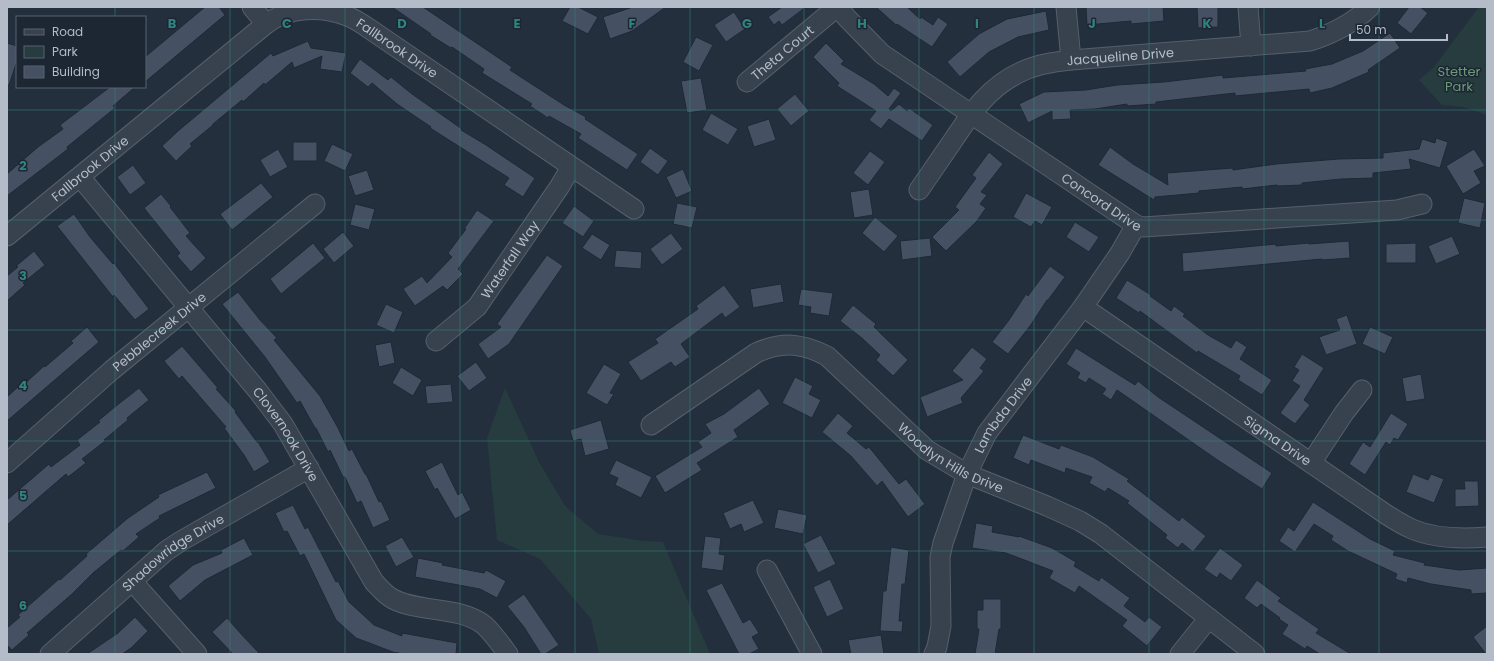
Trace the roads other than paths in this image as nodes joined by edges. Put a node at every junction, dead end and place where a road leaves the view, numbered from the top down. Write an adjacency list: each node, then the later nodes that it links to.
1 (252, 7): 6 (street)
2 (838, 7): 9 (street, Theta Court); 10 (street, Concord Drive)
3 (1066, 7): 8 (street)
4 (1248, 7): 7 (street)
5 (1370, 7): 7 (street, Jacqueline Drive)
6 (266, 24): 11 (street, Fallbrook Drive); 12 (street, Fallbrook Drive)
7 (1251, 46): 8 (street, Jacqueline Drive)
8 (1071, 60): 10 (street, Jacqueline Drive)
9 (747, 82)
10 (971, 114): 13 (street, Jacqueline Drive); 17 (street, Concord Drive)
11 (571, 167): 16 (street, Fallbrook Drive); 21 (street, Waterfall Way)
12 (80, 177): 18 (street, Fallbrook Drive); 20 (street, Clovernook Drive)
13 (918, 190)
14 (316, 204): 20 (street, Pebblecreek Drive)
15 (1422, 204): 17 (street, Concord Drive)
16 (634, 209)
17 (1136, 225): 19 (street, Lambda Drive)
18 (7, 236)
19 (1083, 307): 25 (street, Sigma Drive); 27 (street, Lambda Drive)
20 (188, 308): 24 (street, Pebblecreek Drive); 26 (street, Clovernook Drive)
21 (436, 341)
22 (1362, 390): 25 (street)
23 (651, 425): 27 (street, Woodlyn Hills Drive)
24 (7, 463)
25 (1311, 464): 28 (street, Sigma Drive)
26 (309, 468): 30 (street, Shadowridge Drive); 34 (street, Clovernook Drive)
27 (967, 474): 31 (street, Woodlyn Hills Drive); 36 (street, Lambda Drive)
28 (1487, 537)
29 (767, 570): 35 (street)
30 (132, 581): 32 (street, Shadowridge Drive); 33 (street)
31 (1209, 618): 37 (street); 38 (street, Woodlyn Hills Drive)
32 (50, 654)
33 (197, 654)
34 (508, 654)
35 (812, 654)
36 (934, 654)
37 (1180, 654)
38 (1255, 654)

